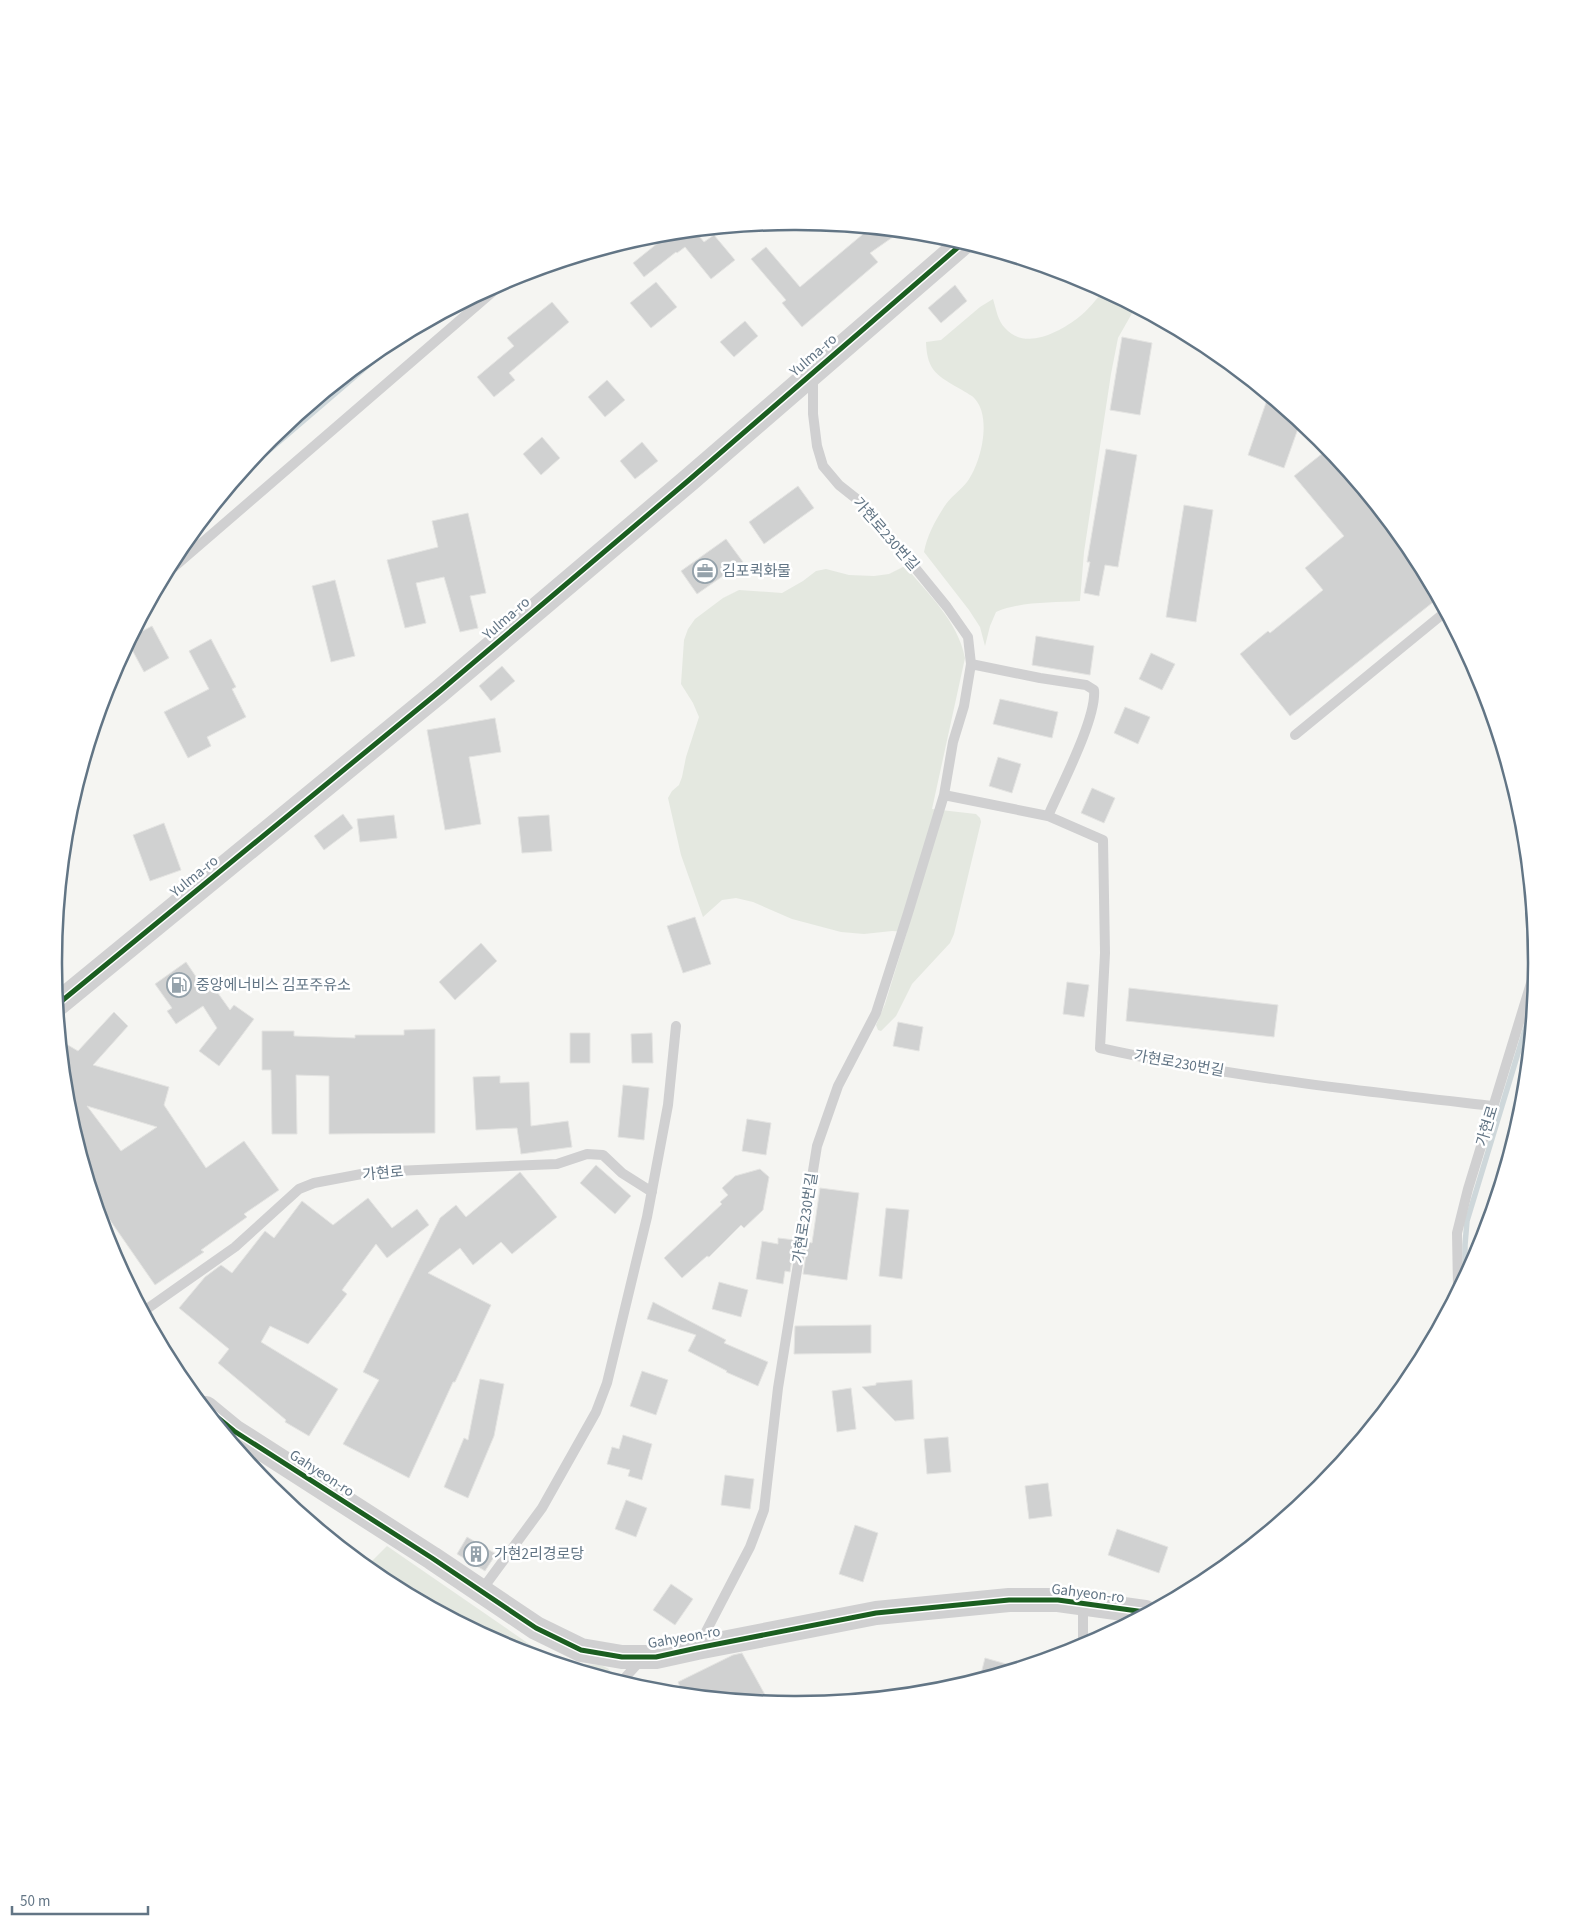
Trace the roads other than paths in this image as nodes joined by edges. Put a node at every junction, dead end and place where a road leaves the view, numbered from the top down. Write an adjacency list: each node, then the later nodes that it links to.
1 (956, 249): 3 (street, Yulma-ro)
2 (482, 301): 4 (lane)
3 (812, 371): 6 (lane, 가현로230번길); 11 (street, Yulma-ro)
4 (185, 557)
5 (1439, 616): 7 (lane)
6 (971, 664): 8 (lane, 가현로230번길); 9 (lane)
7 (1295, 735)
8 (944, 795): 9 (lane, 가현로230번길); 22 (lane, 가현로230번길)
9 (1048, 816): 13 (lane, 가현로230번길)
10 (1527, 998): 13 (lane, 가현로)
11 (64, 999)
12 (676, 1026): 14 (lane)
13 (1493, 1106): 15 (lane, 가현로)
14 (652, 1192): 16 (lane, 가현로); 18 (lane)
15 (1458, 1274)
16 (149, 1307)
17 (229, 1427): 18 (street, Gahyeon-ro)
18 (480, 1592): 23 (street, Gahyeon-ro)
19 (1083, 1604): 20 (street, Gahyeon-ro); 21 (lane); 22 (street, Gahyeon-ro)
20 (1136, 1611)
21 (1083, 1636)
22 (697, 1648): 23 (street, Gahyeon-ro)
23 (643, 1657): 24 (lane)
24 (627, 1676)

